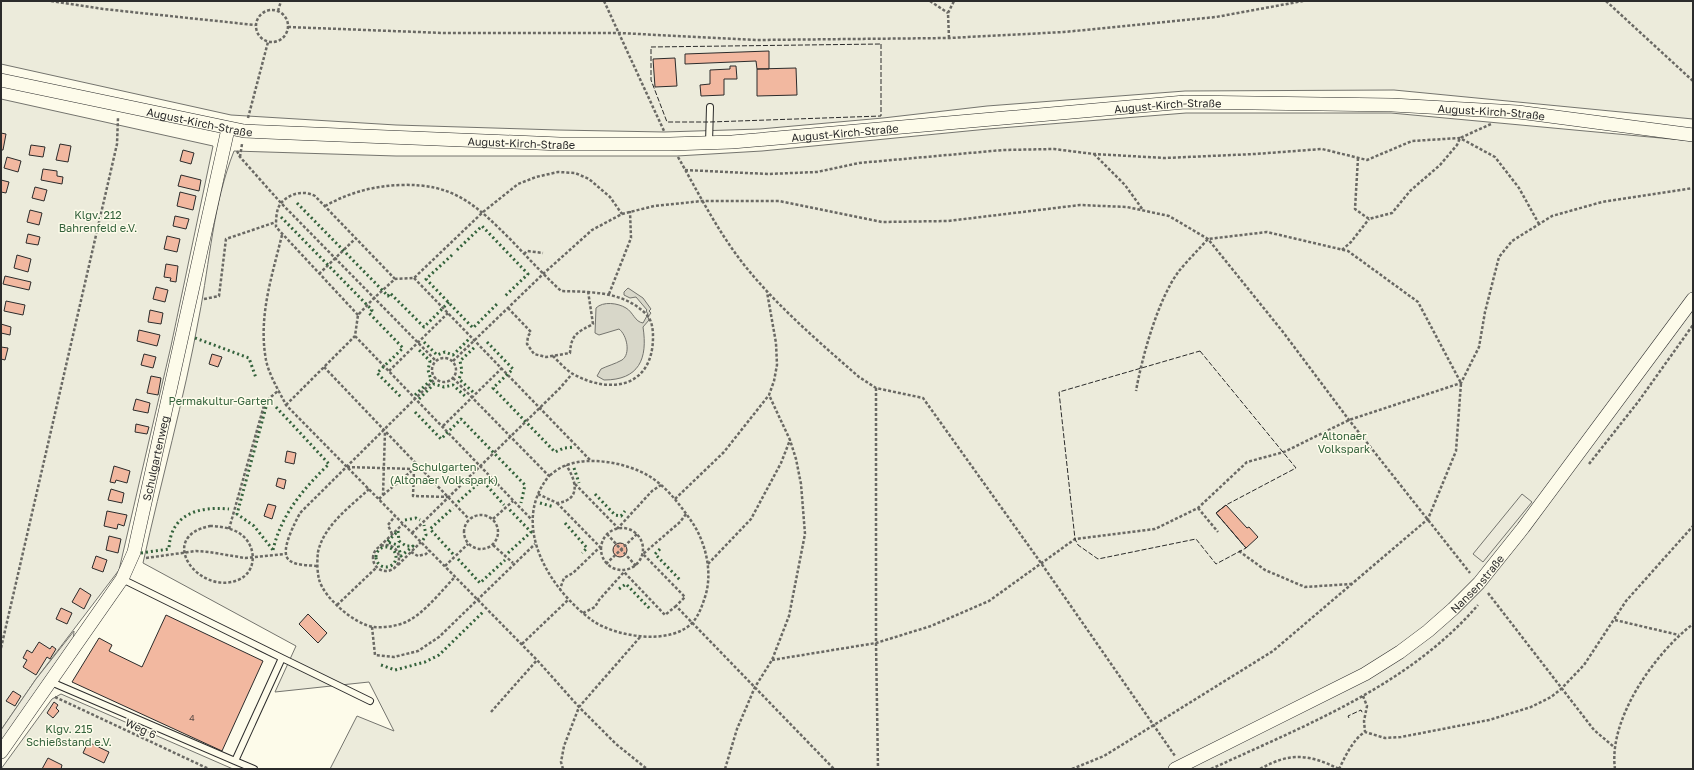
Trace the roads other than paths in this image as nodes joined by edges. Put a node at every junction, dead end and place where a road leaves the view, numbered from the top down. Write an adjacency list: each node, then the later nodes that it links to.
1 (1, 80): 3 (street, August-Kirch-Straße)
2 (710, 107): 5 (lane)
3 (228, 129): 5 (street, August-Kirch-Straße); 7 (street, Schulgartenweg)
4 (1693, 134): 5 (street, August-Kirch-Straße)
5 (709, 143)
6 (1693, 299): 13 (street, Nansenstraße)
7 (122, 579): 8 (lane); 9 (street, Schulgartenweg)
8 (282, 658): 10 (lane); 12 (lane)
9 (47, 687): 11 (street, Schulgartenweg); 12 (lane)
10 (370, 700)
11 (1, 752)
12 (234, 761): 14 (lane)
13 (1175, 763)
14 (254, 769)

